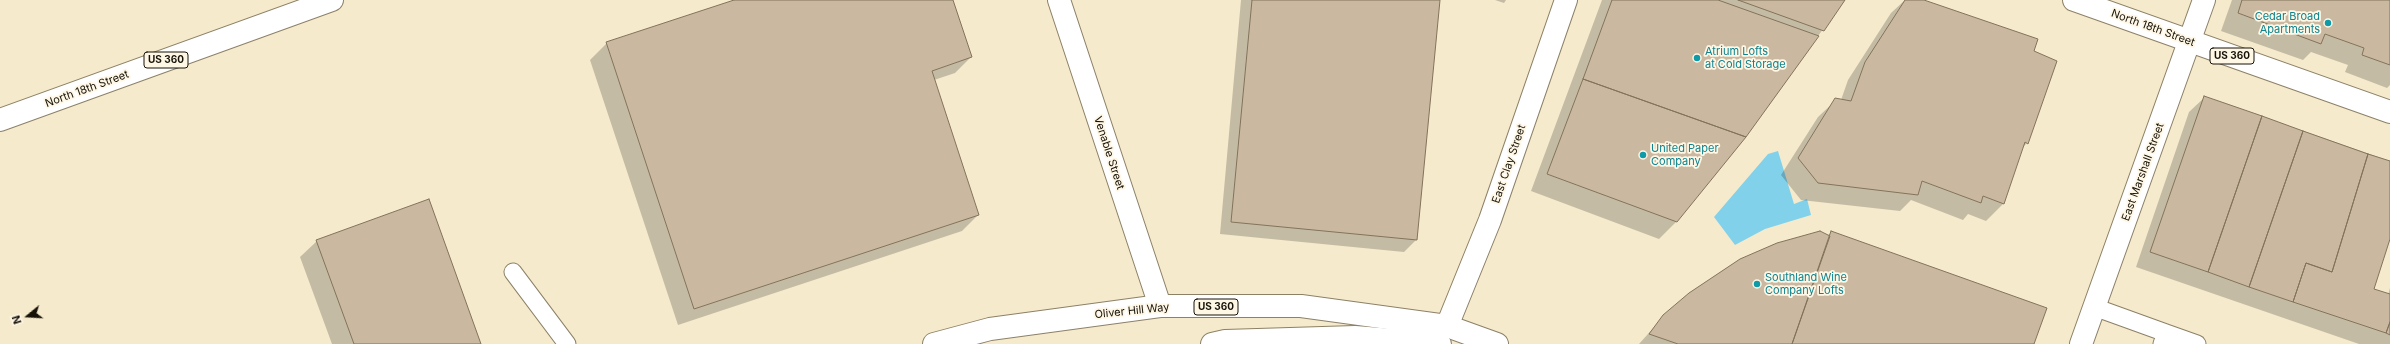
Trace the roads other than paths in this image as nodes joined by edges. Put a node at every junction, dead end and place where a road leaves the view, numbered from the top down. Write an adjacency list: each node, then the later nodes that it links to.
1 (332, 0): 8 (main road, North 18th Street / US 360)
2 (1059, 0): 10 (main road, Venable Street)
3 (1566, 0): 12 (main road, East Clay Street)
4 (2074, 0): 6 (main road, North 18th Street / US 360)
5 (2204, 0): 6 (main road, East Marshall Street)
6 (2190, 42): 7 (main road, North 18th Street / US 360); 11 (main road, East Marshall Street)
7 (2390, 112)
8 (0, 120)
9 (512, 272): 14 (lane)
10 (1160, 306): 12 (main road, Oliver Hill Way / US 360); 15 (main road, Oliver Hill Way / US 360)
11 (2094, 307): 13 (lane); 18 (main road, East Marshall Street)
12 (1443, 335): 16 (main road); 17 (main road, Oliver Hill Way / US 360)
13 (2164, 338): 19 (lane)
14 (567, 344)
15 (934, 344)
16 (1212, 344)
17 (1497, 344)
18 (2081, 344)
19 (2197, 344)

